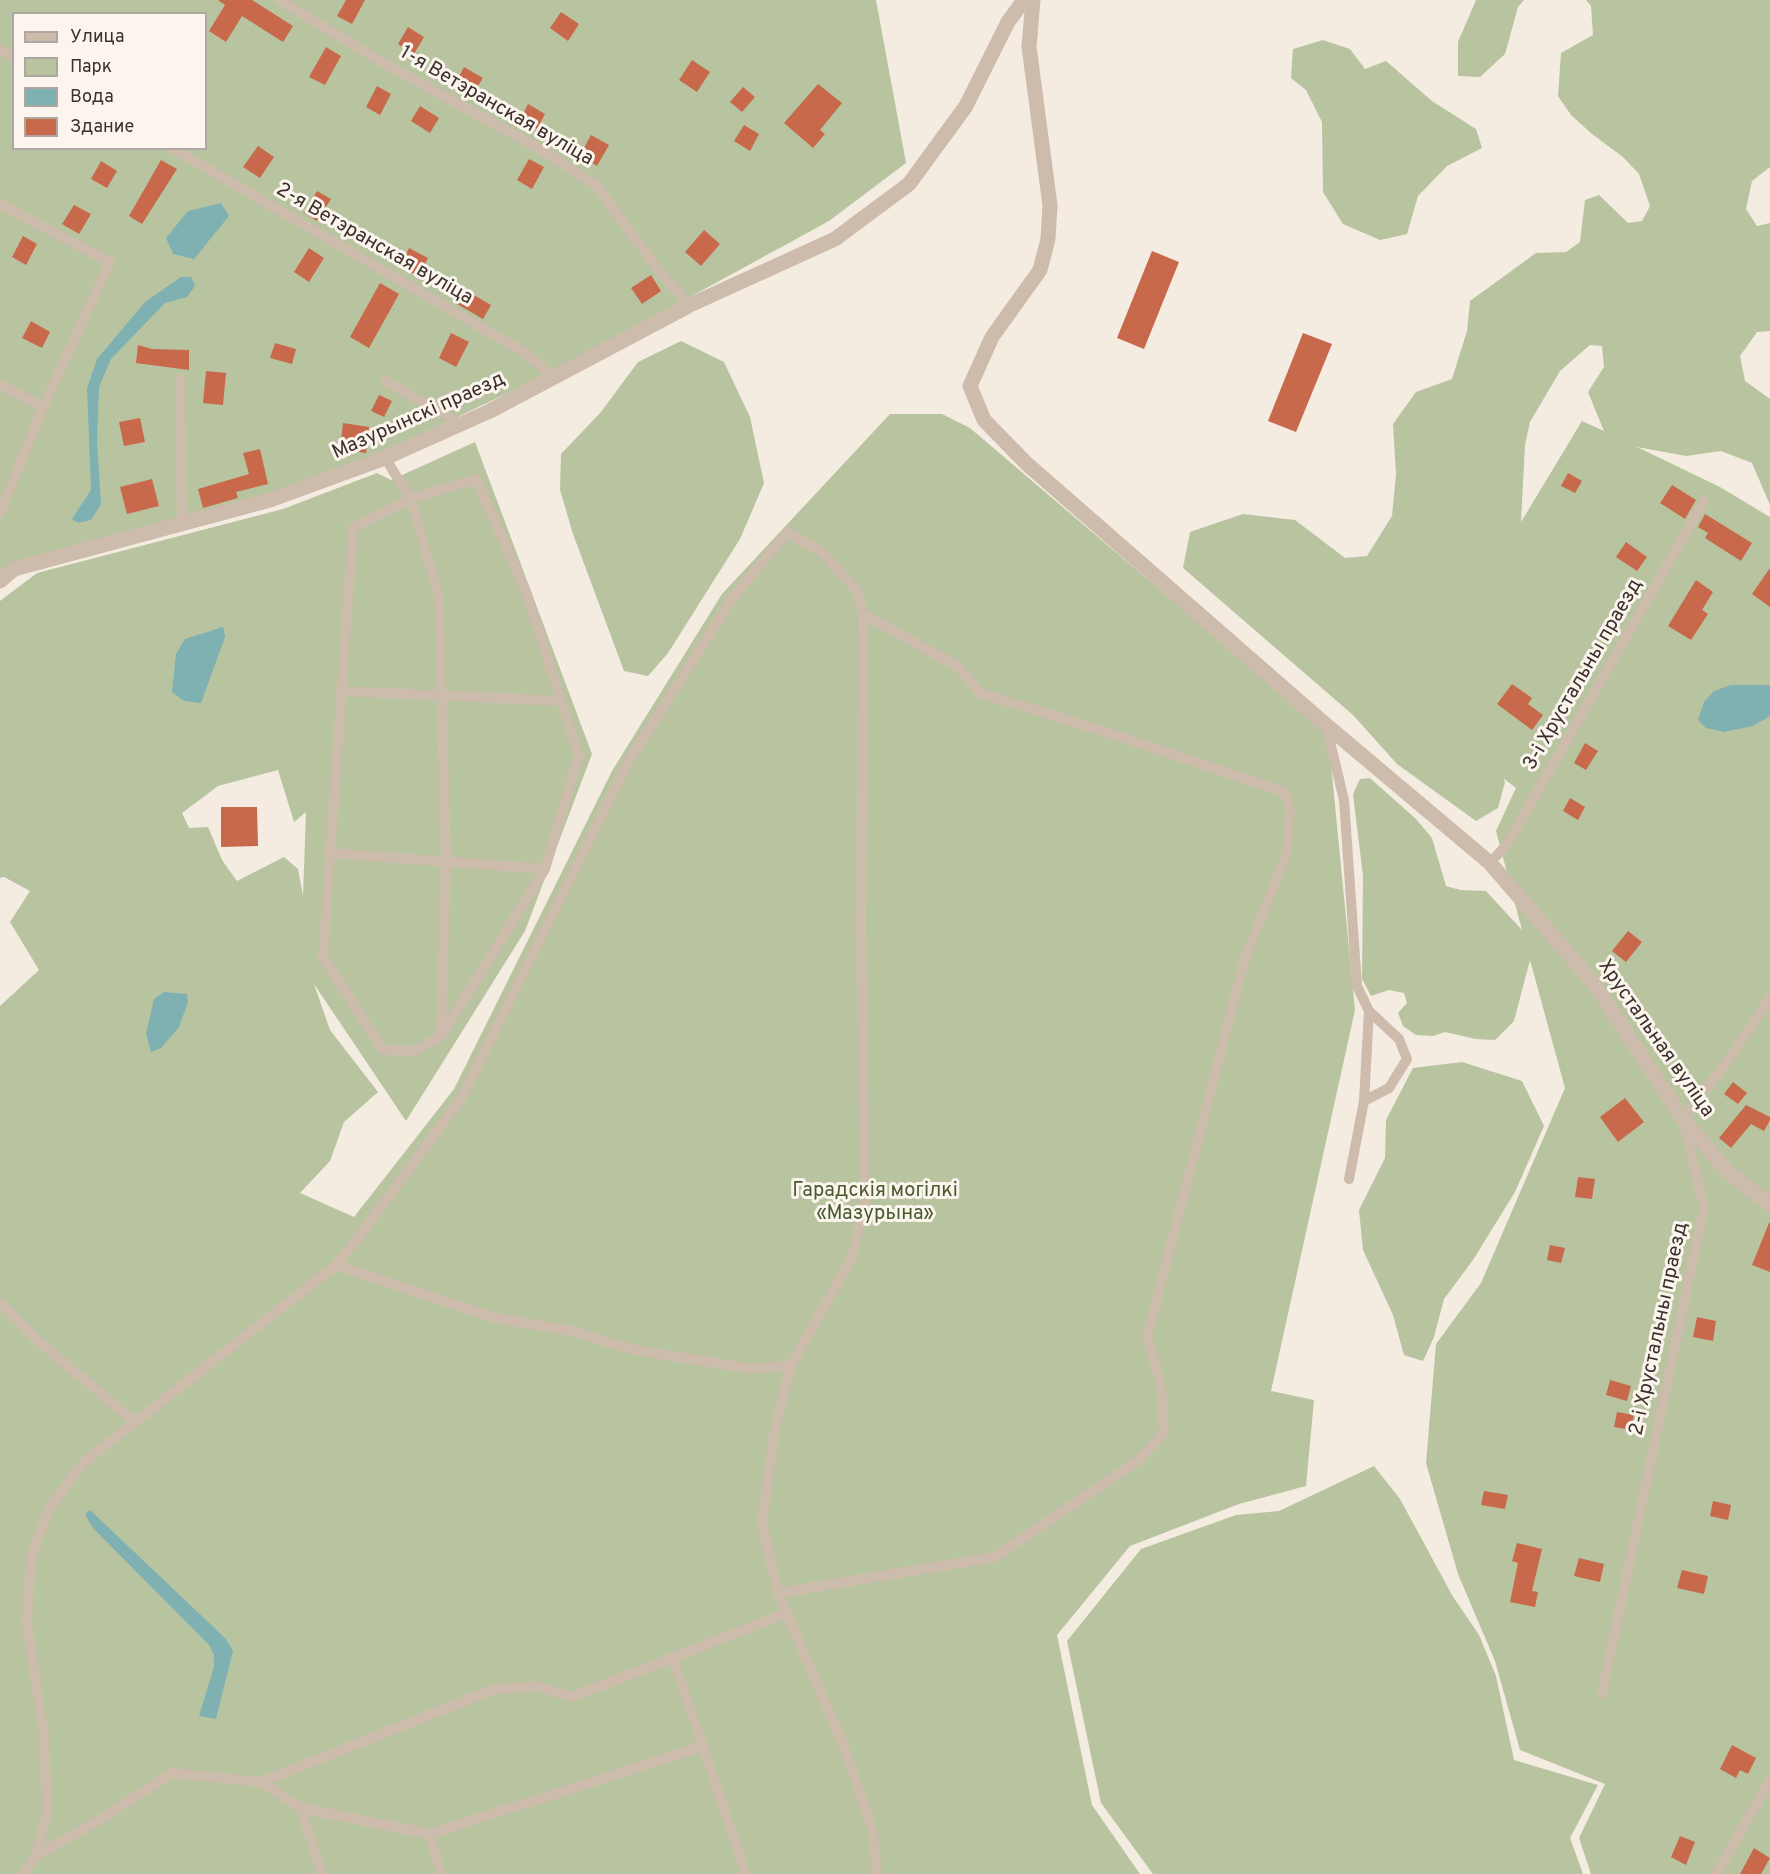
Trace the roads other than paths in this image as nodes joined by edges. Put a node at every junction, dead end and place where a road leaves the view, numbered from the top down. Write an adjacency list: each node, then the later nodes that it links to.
1 (279, 0): 6 (lane, 1-я Ветэранская вуліца)
2 (1024, 0): 6 (street, Мазурынскі праезд)
3 (1034, 0): 23 (street, Хрустальная вуліца)
4 (175, 150): 8 (lane, 2-я Ветэранская вуліца)
5 (0, 204): 11 (lane)
6 (690, 305): 8 (street, Мазурынскі праезд)
7 (180, 378): 17 (lane)
8 (555, 378): 12 (street, Мазурынскі праезд)
9 (386, 381): 12 (lane)
10 (0, 385): 11 (lane)
11 (43, 407): 16 (lane)
12 (461, 424): 13 (street, Мазурынскі праезд)
13 (385, 459): 14 (lane); 17 (street, Мазурынскі праезд)
14 (411, 499): 20 (lane); 21 (lane); 22 (lane)
15 (1704, 501): 26 (lane, 3-і Хрустальны праезд)
16 (0, 513)
17 (182, 523): 18 (street, Мазурынскі праезд)
18 (0, 580)
19 (863, 614): 35 (lane); 37 (lane); 39 (lane)
20 (340, 691): 21 (lane); 24 (lane)
21 (443, 697): 22 (lane); 25 (lane)
22 (562, 701): 27 (lane)
23 (1326, 725): 26 (street, Хрустальная вуліца); 29 (lane)
24 (329, 853): 25 (lane); 30 (lane)
25 (446, 861): 27 (lane); 30 (lane)
26 (1490, 863): 32 (street, Хрустальная вуліца)
27 (545, 869): 30 (lane)
28 (1770, 998): 32 (lane)
29 (1369, 1011): 31 (lane); 31 (lane)
30 (441, 1036)
31 (1364, 1101): 33 (lane)
32 (1683, 1119): 34 (street, Хрустальная вуліца); 42 (lane, 2-і Хрустальны праезд)
33 (1349, 1179)
34 (1770, 1204)
35 (336, 1265): 37 (lane); 38 (lane)
36 (0, 1303): 38 (lane)
37 (791, 1365): 39 (lane)
38 (135, 1422): 48 (lane)
39 (778, 1593): 40 (lane)
40 (787, 1613): 41 (lane); 53 (lane)
41 (673, 1659): 43 (lane); 45 (lane)
42 (1602, 1693)
43 (704, 1746): 47 (lane); 52 (lane)
44 (1770, 1781): 54 (lane)
45 (261, 1782): 46 (lane); 48 (lane)
46 (301, 1808): 47 (lane); 50 (lane)
47 (430, 1834): 51 (lane)
48 (36, 1856): 49 (lane)
49 (23, 1874)
50 (322, 1874)
51 (441, 1874)
52 (746, 1874)
53 (877, 1874)
54 (1716, 1874)

